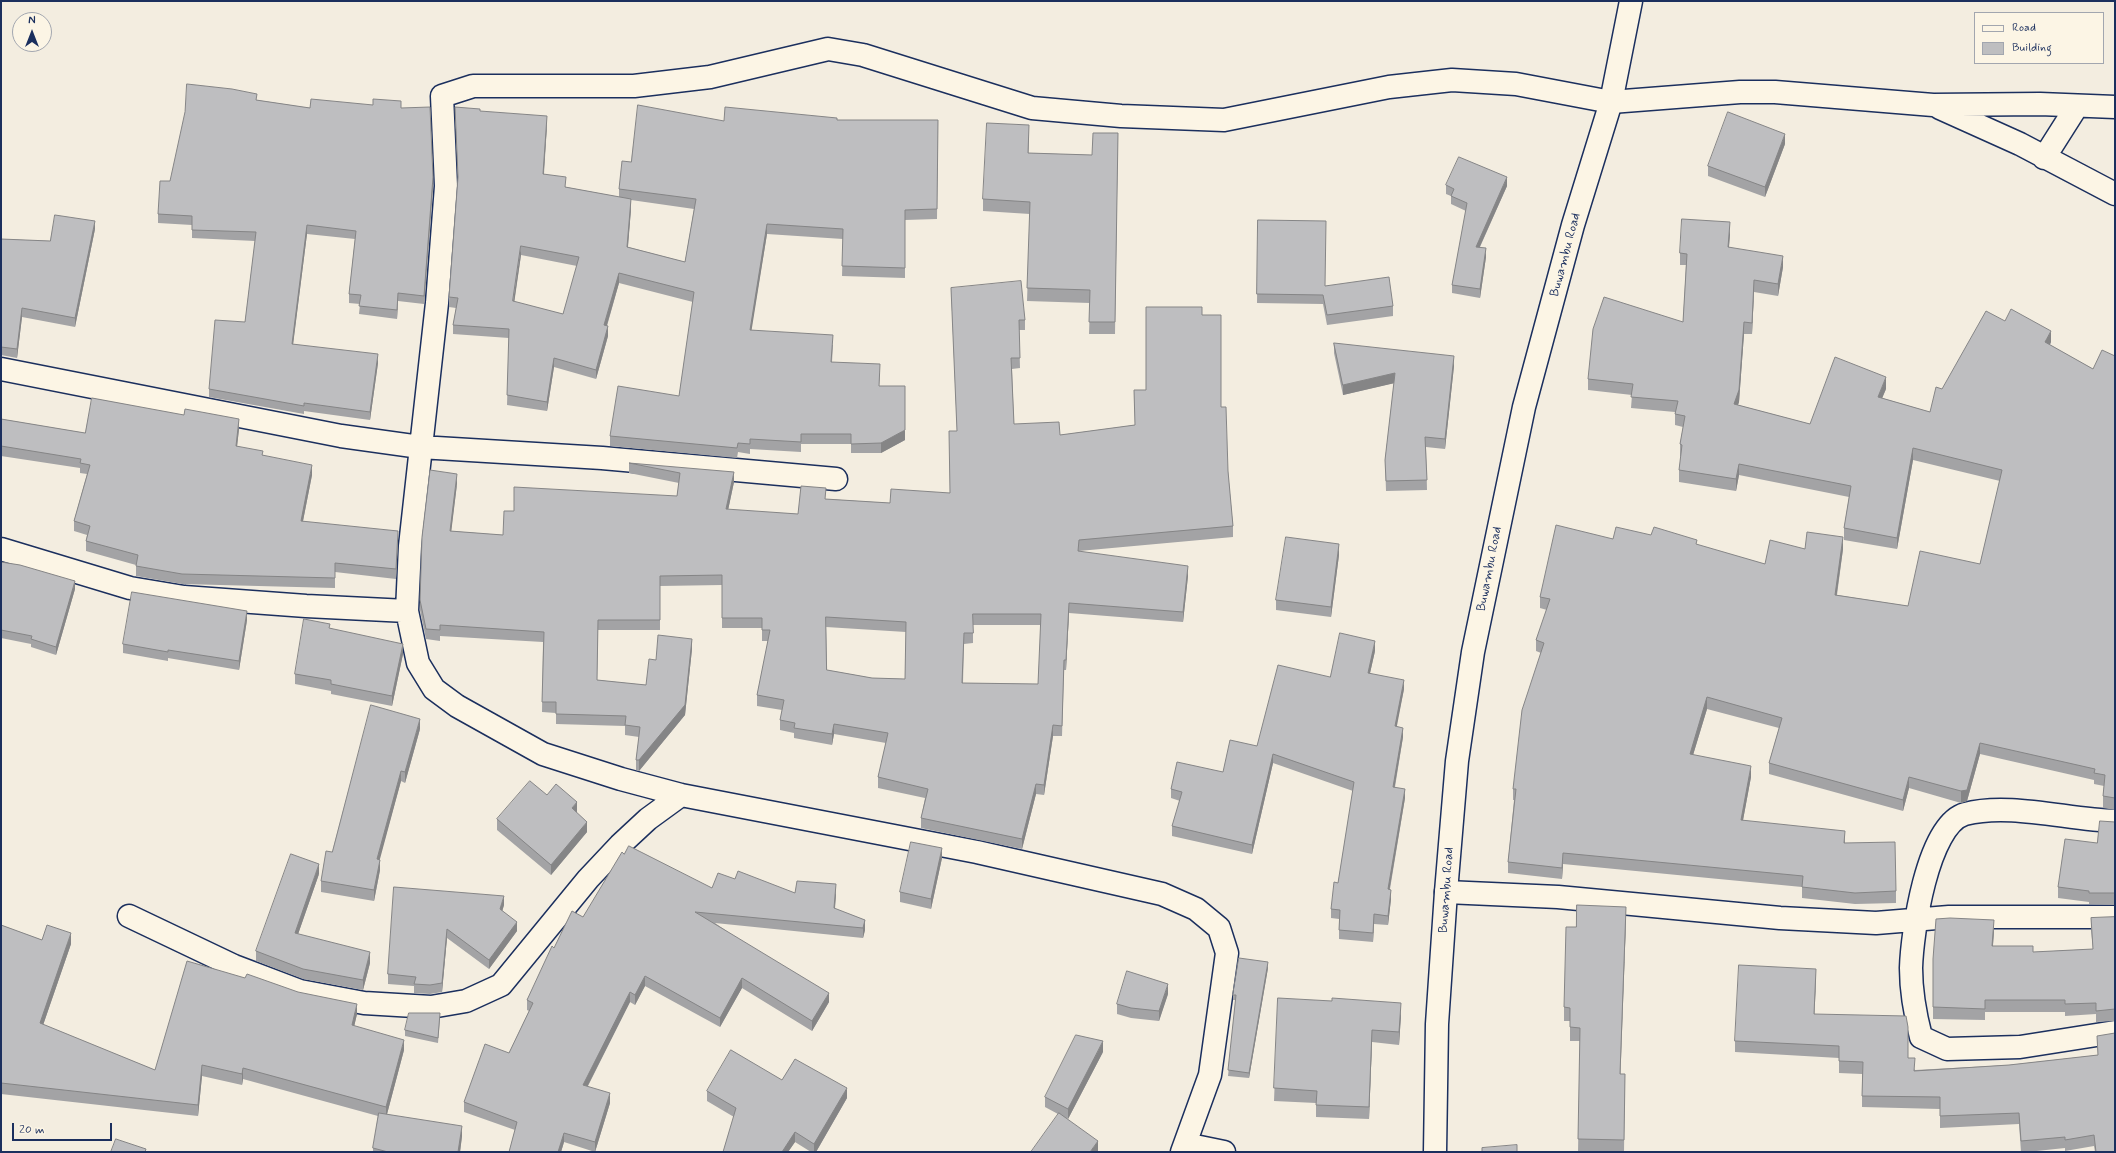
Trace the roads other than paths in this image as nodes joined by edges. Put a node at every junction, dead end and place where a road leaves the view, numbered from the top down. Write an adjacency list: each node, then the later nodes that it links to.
1 (1631, 1): 2 (street, Buwambu Road)
2 (1611, 102): 3 (street); 9 (street); 15 (street, Buwambu Road)
3 (1933, 105): 4 (street); 6 (street)
4 (2076, 106): 5 (street); 6 (street)
5 (2115, 107)
6 (2044, 158): 7 (street)
7 (2115, 194)
8 (1, 369): 9 (street)
9 (420, 447): 10 (street); 12 (street)
10 (836, 480)
11 (1, 549): 12 (street)
12 (407, 611): 13 (street)
13 (681, 795): 16 (street); 20 (street)
14 (2115, 821): 18 (street)
15 (1446, 892): 18 (street); 22 (street, Buwambu Road)
16 (130, 916)
17 (2115, 917): 18 (street)
18 (1916, 920): 19 (street)
19 (2115, 1032)
20 (1184, 1148): 21 (street)
21 (1224, 1152)
22 (1435, 1152)

